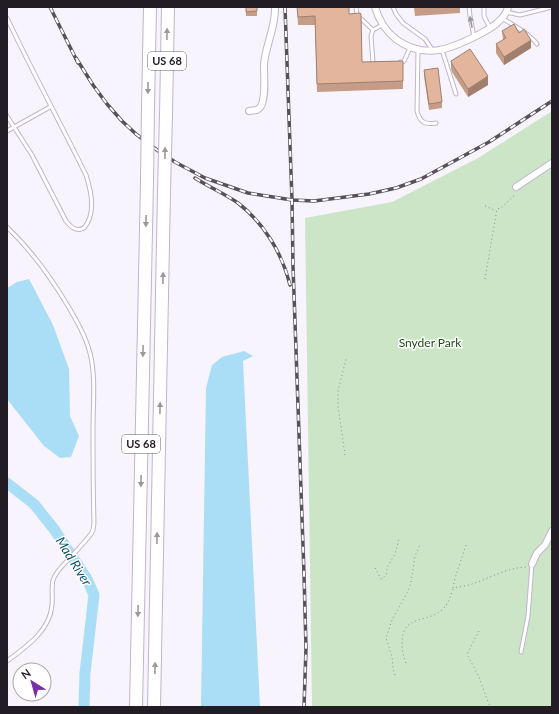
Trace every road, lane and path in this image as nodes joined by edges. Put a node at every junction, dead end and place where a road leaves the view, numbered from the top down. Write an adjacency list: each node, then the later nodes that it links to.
1 (150, 7): 51 (highway, US 68, one-way to 51, bridge)
2 (168, 7): 52 (highway, US 68, one-way to 2, bridge)
3 (275, 7): 26 (street)
4 (356, 7): 15 (lane)
5 (375, 7): 13 (street)
6 (394, 7): 21 (lane)
7 (469, 7): 16 (lane, one-way to 7)
8 (484, 7): 14 (lane)
9 (552, 7): 10 (lane)
10 (507, 10): 12 (street)
11 (7, 18): 25 (lane)
12 (502, 18): 14 (street); 17 (lane)
13 (382, 25): 15 (lane); 18 (street)
14 (490, 28): 16 (street)
15 (374, 30): 23 (lane)
16 (474, 37): 20 (street)
17 (537, 44)
18 (410, 48): 19 (street); 22 (lane)
19 (418, 50): 21 (street); 28 (lane)
20 (442, 50): 21 (street); 24 (lane)
21 (433, 51)
22 (396, 63)
23 (382, 64)
24 (456, 94)
25 (50, 106): 29 (lane); 29 (lane)
26 (249, 111)
27 (7, 116): 29 (lane)
28 (436, 123)
29 (14, 127): 30 (lane)
30 (7, 132)
31 (552, 163): 32 (street)
32 (516, 190): 34 (path)
33 (485, 206): 34 (path)
34 (496, 209): 36 (path)
35 (7, 227): 48 (lane)
36 (485, 278)
37 (346, 358): 38 (path)
38 (345, 455)
39 (552, 531): 43 (street)
40 (399, 539): 44 (path)
41 (420, 545): 50 (path)
42 (466, 545): 45 (path)
43 (530, 566): 45 (path); 47 (lane)
44 (375, 568)
45 (453, 588): 49 (path)
46 (479, 631): 53 (path)
47 (520, 652)
48 (7, 662)
49 (406, 663)
50 (395, 675)
51 (136, 707)
52 (155, 707)
53 (490, 707)

